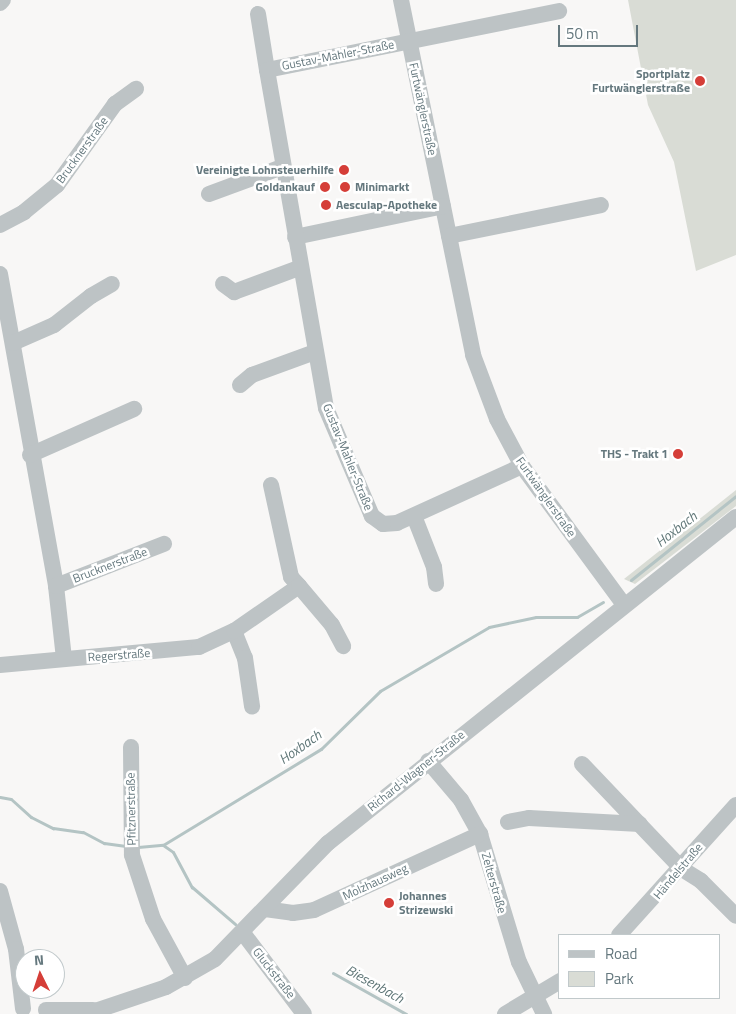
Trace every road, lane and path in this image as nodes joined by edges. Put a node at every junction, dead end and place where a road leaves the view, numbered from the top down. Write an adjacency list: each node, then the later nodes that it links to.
1 (3, 0): 3 (street)
2 (401, 0): 6 (street, Furtwänglerstraße)
3 (0, 3)
4 (559, 11): 6 (street)
5 (258, 14): 7 (street, Gustav-Mahler-Straße)
6 (409, 41): 7 (street, Gustav-Mahler-Straße); 12 (street, Furtwänglerstraße)
7 (267, 70): 9 (street, Gustav-Mahler-Straße)
8 (136, 89): 13 (street, Brucknerstraße)
9 (282, 167): 10 (street); 15 (street, Gustav-Mahler-Straße)
10 (209, 194)
11 (602, 205): 14 (street)
12 (443, 206): 14 (street, Furtwänglerstraße); 15 (street)
13 (0, 225)
14 (449, 236): 25 (street, Furtwänglerstraße)
15 (295, 237): 16 (street, Gustav-Mahler-Straße)
16 (300, 268): 19 (street); 21 (street, Gustav-Mahler-Straße)
17 (0, 274): 20 (street, Brucknerstraße)
18 (112, 284): 20 (street)
19 (223, 284)
20 (13, 343): 24 (street, Brucknerstraße)
21 (315, 352): 22 (street); 27 (street, Gustav-Mahler-Straße)
22 (240, 385)
23 (134, 409): 24 (street)
24 (30, 455): 31 (street, Brucknerstraße)
25 (522, 466): 27 (street, Gustav-Mahler-Straße); 33 (street, Furtwänglerstraße)
26 (272, 485): 32 (street)
27 (414, 516): 30 (street)
28 (736, 517): 33 (street, Richard-Wagner-Straße)
29 (164, 544): 31 (street, Brucknerstraße)
30 (436, 584)
31 (56, 586): 36 (street, Brucknerstraße)
32 (299, 586): 34 (street, Regerstraße); 35 (street)
33 (624, 605): 40 (street, Richard-Wagner-Straße)
34 (234, 632): 36 (street, Regerstraße); 38 (street)
35 (343, 646)
36 (64, 659): 37 (street, Regerstraße)
37 (0, 665)
38 (252, 706)
39 (131, 748): 53 (street, Pfitznerstraße)
40 (428, 761): 45 (street, Zelterstraße); 48 (street, Richard-Wagner-Straße)
41 (582, 764): 44 (street)
42 (736, 805): 46 (street, Händelstraße)
43 (508, 822): 44 (street)
44 (640, 824): 46 (street)
45 (480, 834): 48 (street, Molzhausweg); 55 (street, Zelterstraße)
46 (682, 869): 49 (street); 51 (street, Händelstraße)
47 (0, 891): 52 (street)
48 (265, 909): 50 (street, Richard-Wagner-Straße)
49 (736, 916)
50 (243, 933): 53 (street, Richard-Wagner-Straße); 58 (street, Gluckstraße)
51 (620, 934)
52 (16, 949)
53 (185, 978): 57 (street, Richard-Wagner-Straße)
54 (558, 982): 55 (street)
55 (536, 998): 59 (street); 60 (street, Zelterstraße)
56 (30, 1011): 57 (street, Richard-Wagner-Straße)
57 (89, 1012)
58 (304, 1014)
59 (505, 1014)
60 (544, 1014)

